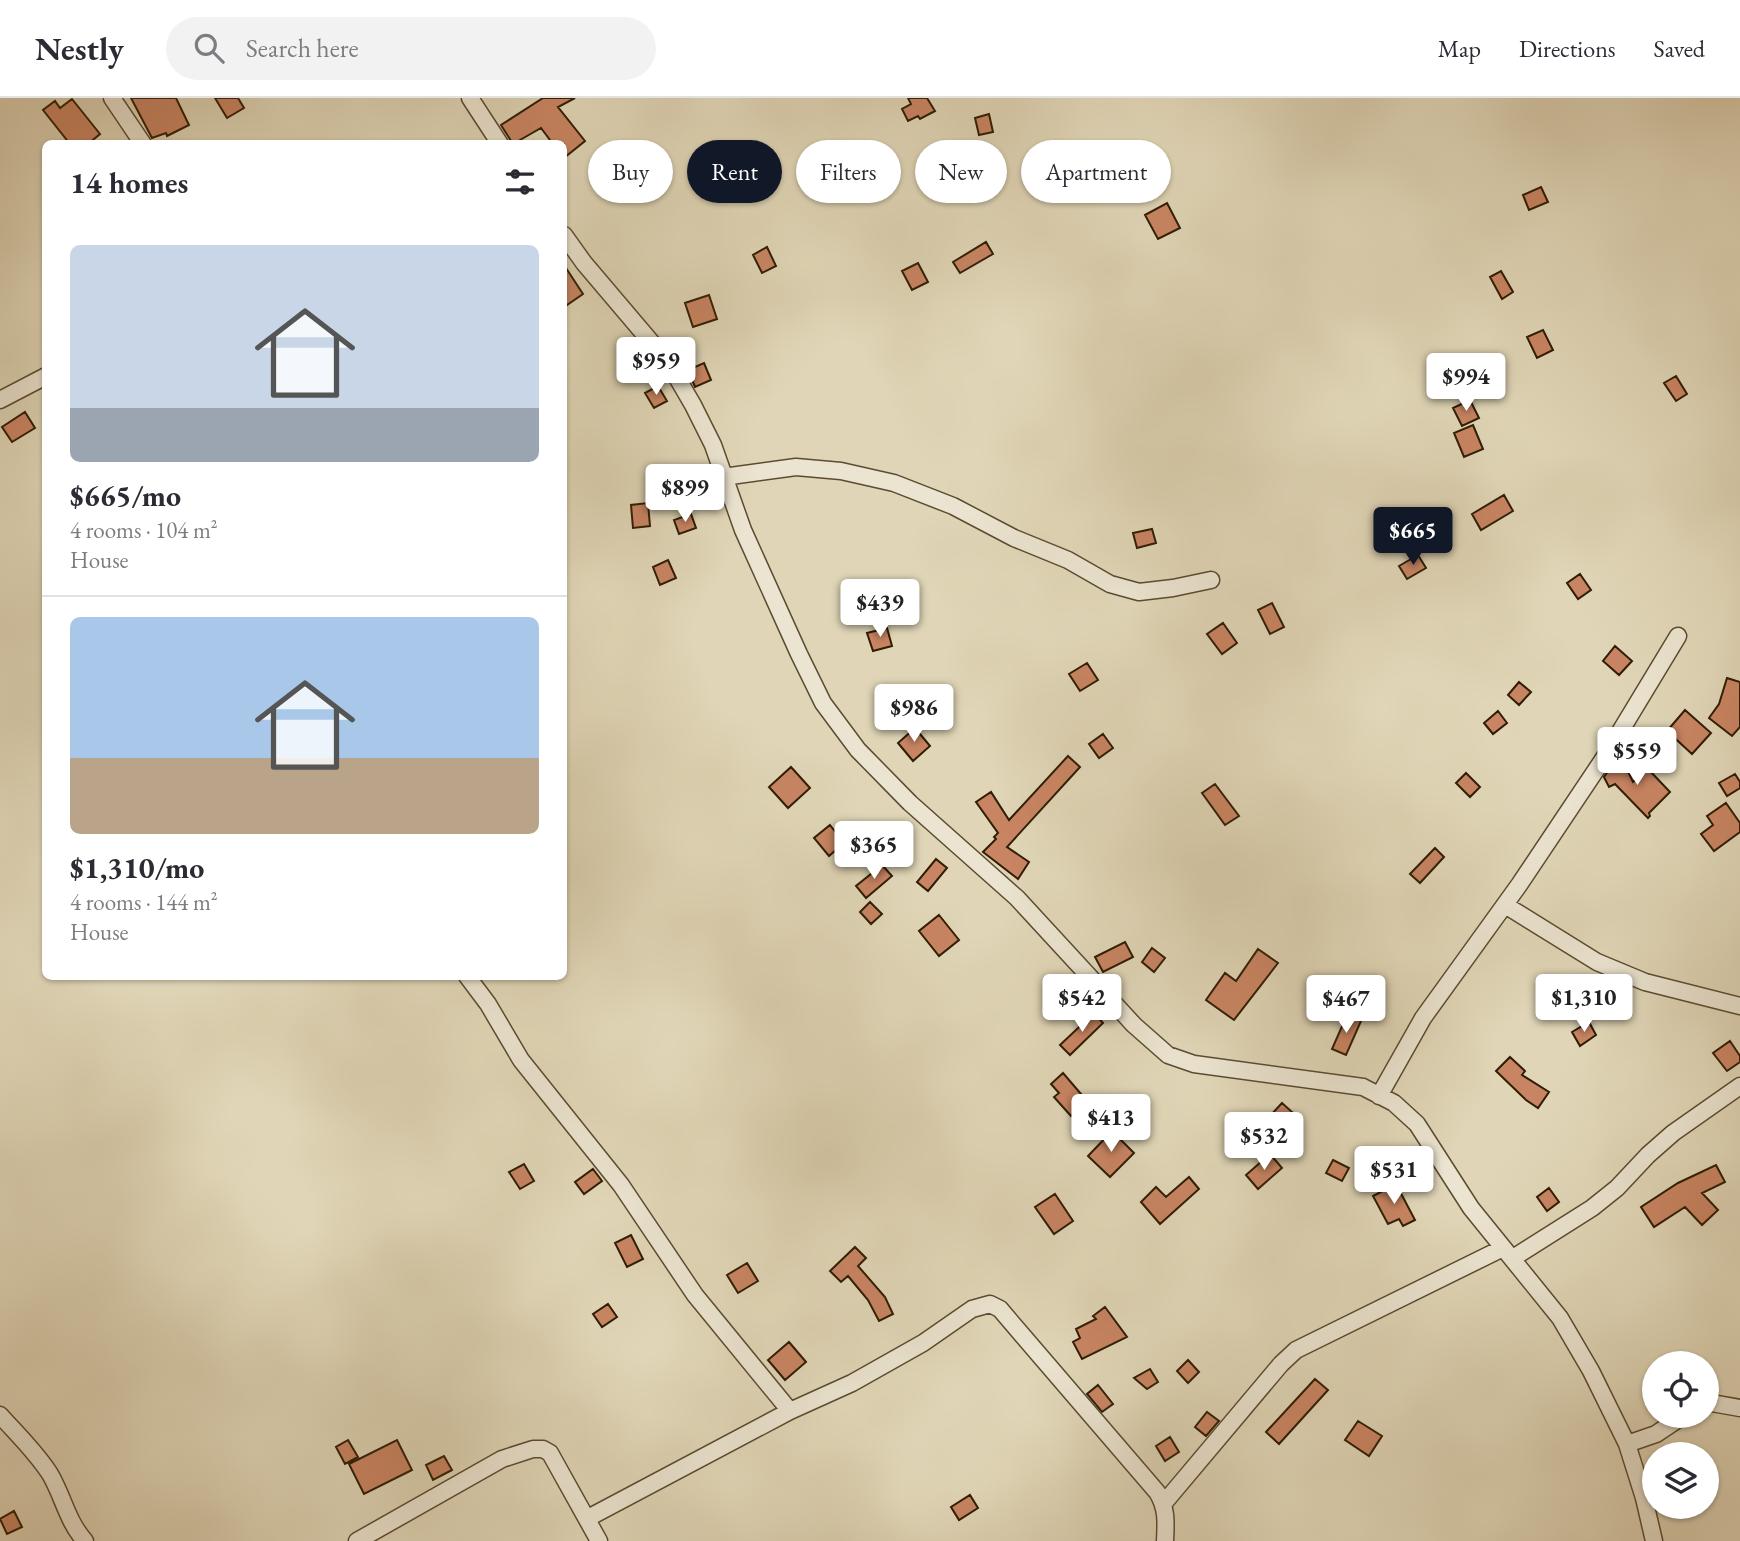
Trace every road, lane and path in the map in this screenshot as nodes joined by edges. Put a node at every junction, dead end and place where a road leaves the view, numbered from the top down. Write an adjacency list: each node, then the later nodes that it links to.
1 (112, 98): 3 (street)
2 (470, 98): 4 (street)
3 (140, 140)
4 (497, 140)
5 (567, 239): 8 (street)
6 (42, 378): 7 (street)
7 (0, 401)
8 (723, 477): 9 (street); 15 (street)
9 (1210, 580)
10 (1678, 636): 11 (street)
11 (1505, 905): 13 (street); 15 (street)
12 (470, 980): 19 (street)
13 (1740, 1006)
14 (1740, 1086): 16 (street)
15 (1379, 1096): 16 (street)
16 (1508, 1253): 22 (street); 23 (street)
17 (1719, 1404): 18 (street)
18 (1740, 1408)
19 (790, 1411): 23 (street); 24 (street)
20 (0, 1415): 25 (street)
21 (1665, 1428): 22 (street)
22 (1626, 1444): 29 (street)
23 (1164, 1503): 28 (street)
24 (588, 1518): 26 (street); 27 (street)
25 (85, 1541)
26 (357, 1541)
27 (599, 1541)
28 (1166, 1541)
29 (1654, 1541)

